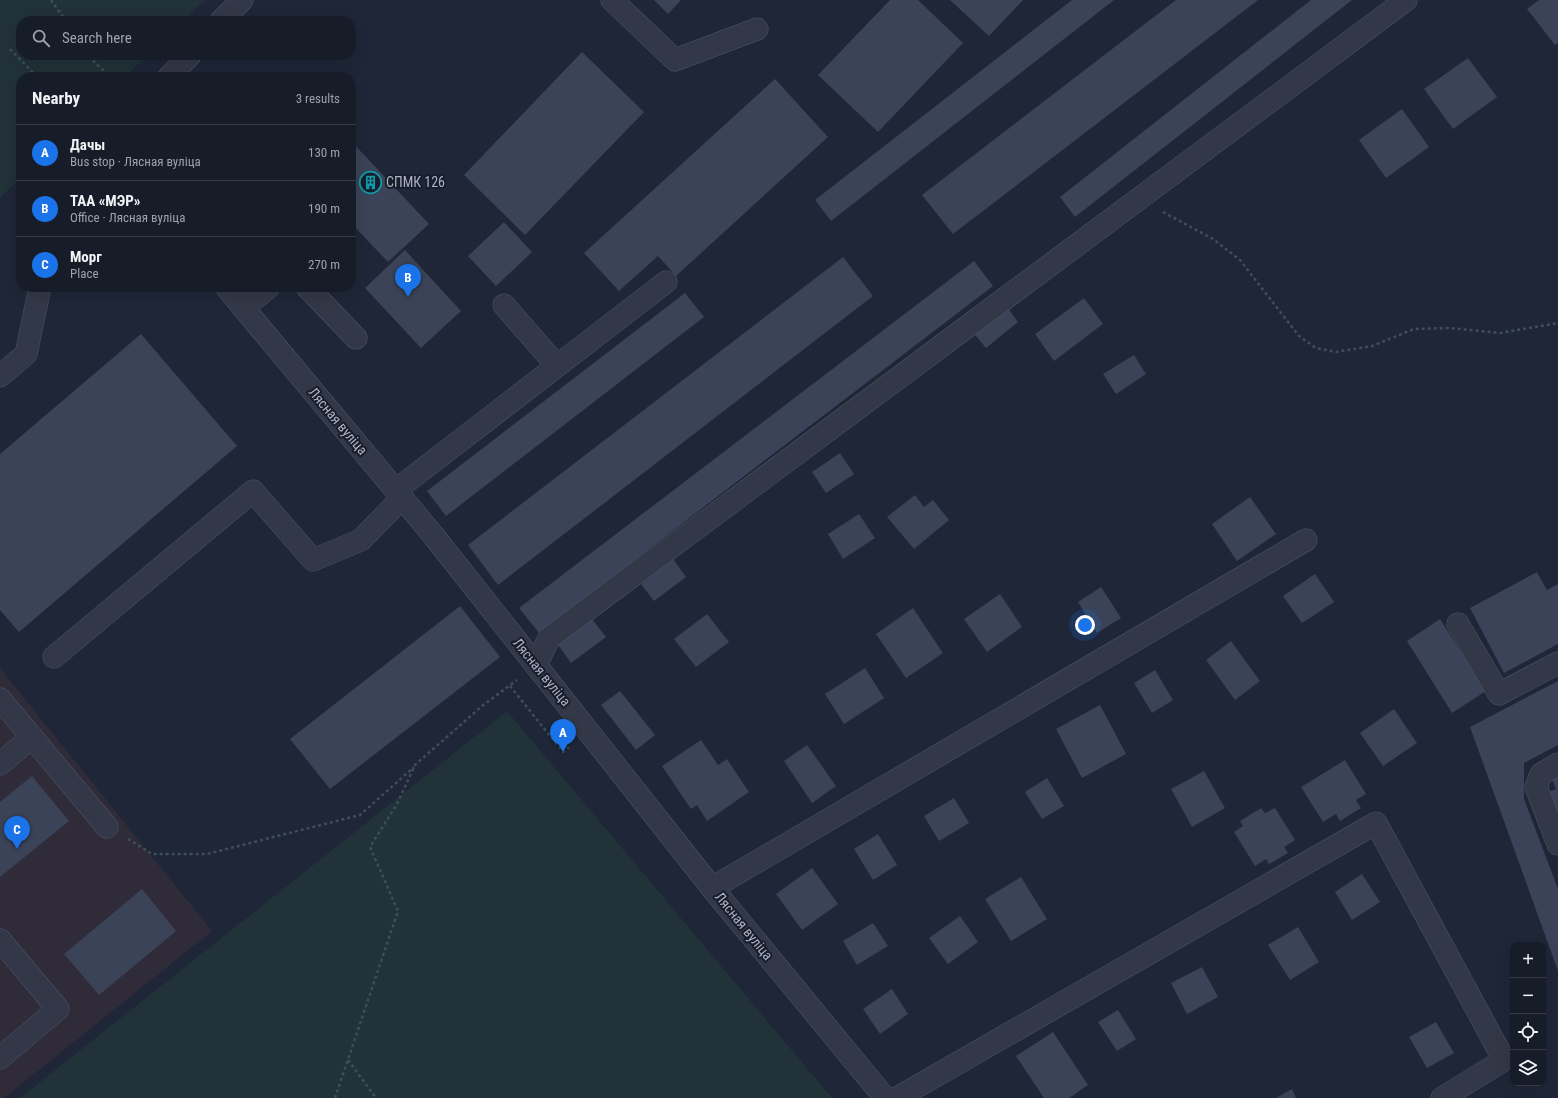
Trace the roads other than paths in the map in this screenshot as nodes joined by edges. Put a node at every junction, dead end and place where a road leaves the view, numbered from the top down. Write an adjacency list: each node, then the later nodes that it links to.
1 (242, 0): 4 (street)
2 (612, 0): 5 (street)
3 (1406, 0): 23 (street)
4 (226, 16)
5 (757, 29)
6 (185, 60): 7 (street)
7 (174, 72)
8 (666, 282): 16 (street)
9 (39, 292): 17 (street)
10 (230, 292): 14 (street, Лясная вуліца)
11 (263, 292): 14 (street)
12 (312, 292): 15 (street)
13 (504, 305): 16 (street)
14 (244, 308): 18 (street, Лясная вуліца)
15 (356, 338)
16 (557, 366): 18 (street)
17 (0, 376)
18 (399, 494): 21 (street); 23 (street, Лясная вуліца)
19 (1306, 540): 30 (street)
20 (1458, 624): 22 (street)
21 (54, 657)
22 (1558, 663)
23 (536, 665): 30 (street, Лясная вуліца)
24 (0, 699): 25 (street)
25 (32, 737): 26 (street); 28 (street)
26 (0, 764)
27 (1558, 764): 29 (street)
28 (107, 827)
29 (1558, 844)
30 (712, 888): 33 (street, Лясная вуліца)
31 (0, 940): 32 (street)
32 (0, 1058)
33 (885, 1098)
34 (897, 1098): 35 (street)
35 (1442, 1098)

